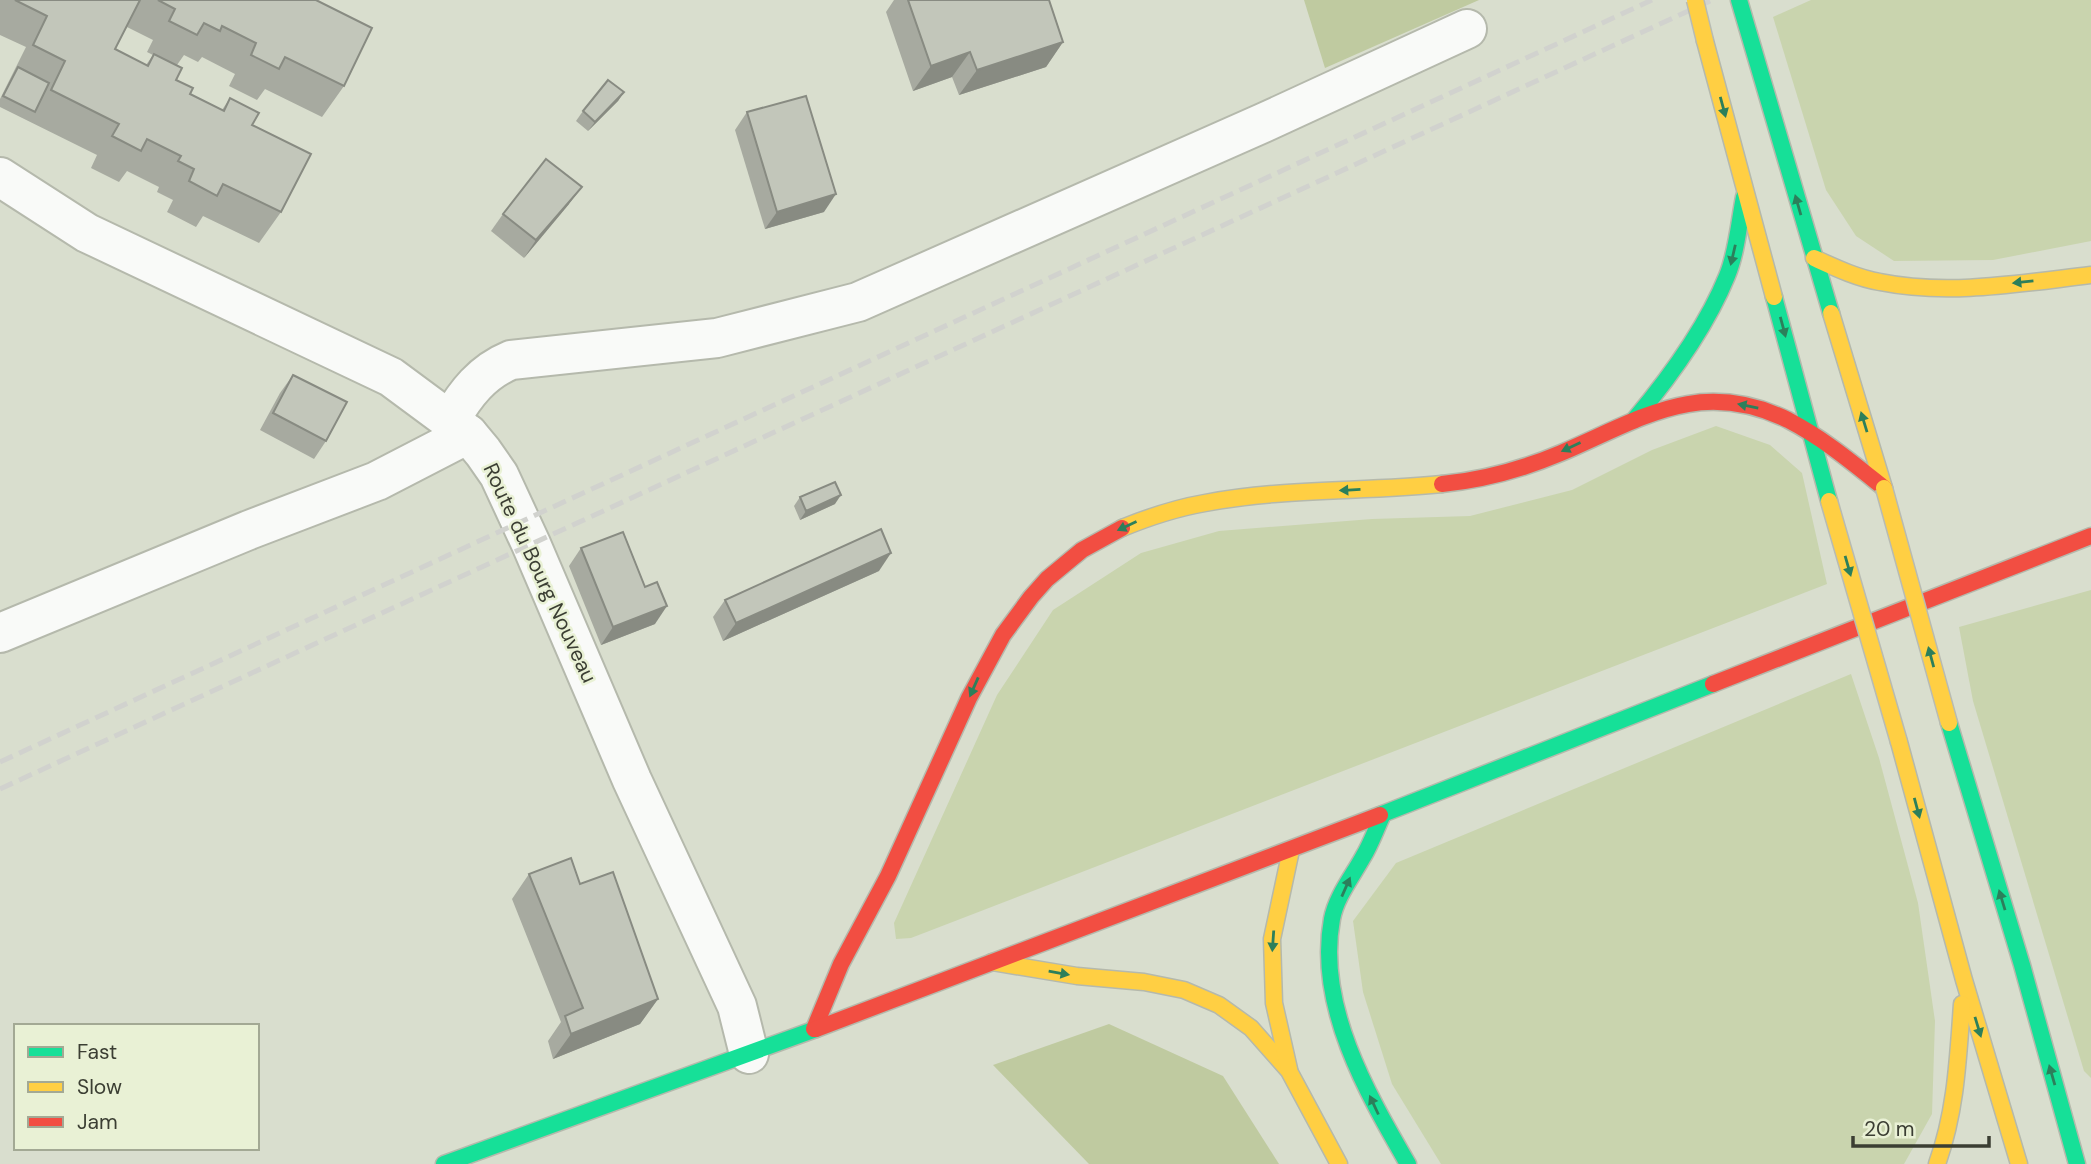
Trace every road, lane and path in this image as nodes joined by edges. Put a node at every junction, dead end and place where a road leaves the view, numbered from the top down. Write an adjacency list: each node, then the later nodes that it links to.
1 (1695, 0): 5 (main road, one-way to 5, bridge)
2 (1739, 0): 6 (main road, one-way to 2)
3 (1467, 29): 9 (street)
4 (0, 177): 9 (street, Route du Bourg Nouveau)
5 (1746, 188): 8 (main road, one-way to 8); 10 (main road, one-way to 10)
6 (1814, 258): 7 (main road, one-way to 6); 11 (main road, one-way to 6)
7 (2091, 275)
8 (1634, 420): 10 (main road, one-way to 8); 18 (main road, one-way to 18)
9 (459, 427): 13 (street); 19 (street, Route du Bourg Nouveau)
10 (1811, 431): 11 (main road); 17 (main road, one-way to 17, bridge)
11 (1884, 488): 21 (main road, one-way to 11, bridge)
12 (2091, 536): 14 (main road)
13 (0, 633)
14 (1383, 814): 15 (main road); 25 (main road, one-way to 14)
15 (1291, 850): 16 (main road); 20 (main road, one-way to 20)
16 (992, 961): 18 (main road); 20 (main road, one-way to 20)
17 (1964, 981): 26 (main road); 27 (main road, one-way to 27)
18 (814, 1029): 19 (main road)
19 (748, 1054): 23 (main road)
20 (1289, 1071): 24 (main road)
21 (2062, 1107): 22 (main road); 28 (main road)
22 (2083, 1124)
23 (444, 1164)
24 (1339, 1164)
25 (1408, 1164)
26 (1937, 1164)
27 (2019, 1164)
28 (2077, 1164)

